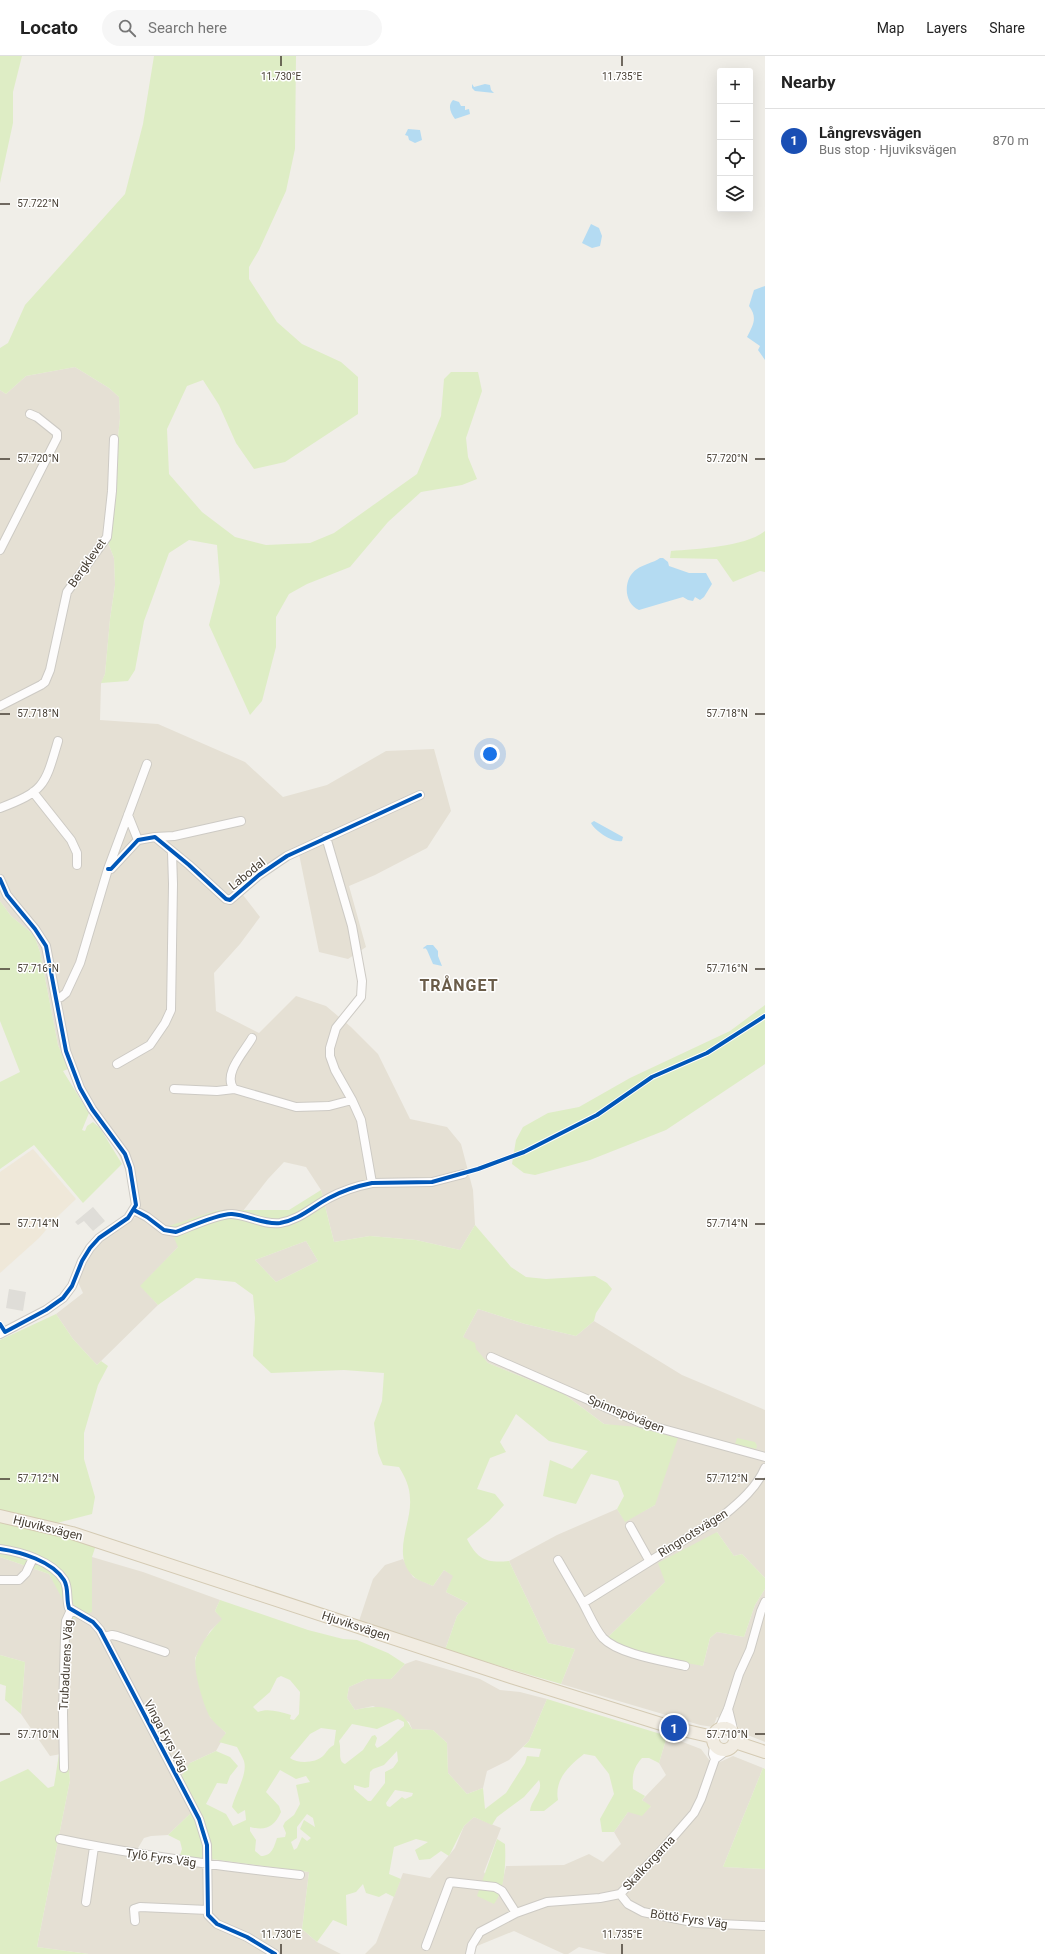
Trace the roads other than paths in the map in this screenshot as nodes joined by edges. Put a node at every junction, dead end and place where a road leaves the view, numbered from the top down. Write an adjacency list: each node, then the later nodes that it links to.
1 (30, 414): 3 (street)
2 (114, 439): 4 (street, Bergklevet)
3 (0, 550)
4 (0, 706)
5 (58, 741): 7 (street)
6 (147, 764): 10 (street)
7 (33, 792): 9 (street); 16 (street)
8 (420, 795): 13 (street, Labodal)
9 (0, 808)
10 (128, 815): 14 (street); 17 (street)
11 (241, 821): 12 (street)
12 (155, 837): 14 (street); 15 (street, Labodal)
13 (326, 837): 15 (street, Labodal); 24 (street)
14 (138, 840): 17 (street)
15 (172, 852): 21 (street)
16 (77, 865)
17 (108, 869): 19 (street)
18 (0, 879): 19 (street)
19 (56, 999): 27 (street)
20 (252, 1038): 23 (street)
21 (117, 1064)
22 (174, 1089): 23 (street)
23 (234, 1089): 24 (street)
24 (352, 1100): 26 (street)
25 (462, 1174): 26 (street)
26 (372, 1183): 27 (street)
27 (134, 1210): 28 (street)
28 (0, 1334)
29 (491, 1357): 30 (street, Spinnspövägen)
30 (765, 1457)
31 (765, 1468): 37 (street, Ringnotsvägen)
32 (0, 1516): 46 (main road, Hjuviksvägen)
33 (630, 1526): 37 (street, Ringnotsvägen)
34 (0, 1549): 35 (street)
35 (33, 1558): 38 (street); 41 (street)
36 (558, 1560): 40 (street)
37 (649, 1560): 40 (street, Ringnotsvägen)
38 (0, 1580)
39 (765, 1602): 45 (street)
40 (583, 1603): 44 (street)
41 (71, 1610): 42 (street, Vinga Fyrs Väg); 50 (street, Trubadurens Väg)
42 (104, 1637): 43 (street); 53 (street, Vinga Fyrs Väg)
43 (165, 1652)
44 (686, 1666)
45 (728, 1709): 46 (street); 47 (street)
46 (715, 1737): 47 (main road, Hjuviksvägen); 47 (main road, Hjuviksvägen); 49 (street, Skalkorgarna)
47 (732, 1742): 48 (main road, Hjuviksvägen); 49 (street)
48 (765, 1752)
49 (715, 1759): 55 (street, Skalkorgarna)
50 (64, 1768)
51 (60, 1839): 52 (street, Tylö Fyrs Väg)
52 (94, 1846): 53 (street, Tylö Fyrs Väg); 56 (street)
53 (207, 1865): 54 (street, Tylö Fyrs Väg); 57 (street, Vinga Fyrs Väg)
54 (300, 1875)
55 (620, 1894): 58 (street, Skalkorgarna); 60 (street, Böttö Fyrs Väg)
56 (86, 1902)
57 (208, 1910): 59 (street); 62 (street)
58 (516, 1913): 61 (street); 63 (street, Skalkorgarna)
59 (134, 1921)
60 (765, 1926)
61 (426, 1946)
62 (275, 1954)
63 (470, 1954)

